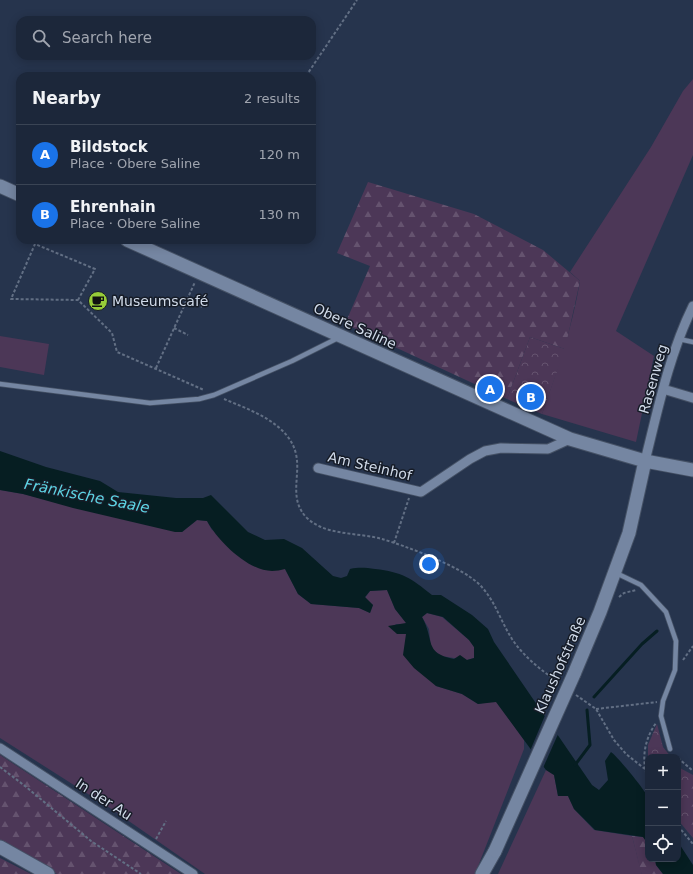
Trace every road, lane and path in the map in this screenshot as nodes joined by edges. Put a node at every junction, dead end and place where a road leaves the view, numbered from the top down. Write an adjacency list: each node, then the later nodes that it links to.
1 (357, 0): 2 (path)
2 (309, 72)
3 (0, 186): 4 (main road)
4 (16, 193)
5 (136, 244): 6 (main road, Obere Saline)
6 (200, 272): 7 (path); 13 (main road, Obere Saline)
7 (188, 299): 10 (path); 11 (path)
8 (78, 300): 8 (path); 16 (path)
9 (693, 306): 14 (street, Rasenweg)
10 (202, 307)
11 (174, 328): 12 (path); 16 (path)
12 (188, 335)
13 (340, 337): 19 (lane); 21 (main road, Obere Saline)
14 (679, 339): 15 (lane); 18 (street, Rasenweg)
15 (693, 342)
16 (156, 368): 19 (path)
17 (0, 384): 19 (lane)
18 (663, 389): 20 (street); 22 (street, Rasenweg)
19 (214, 395): 26 (path)
20 (693, 398)
21 (570, 439): 22 (main road, Obere Saline); 25 (street, Am Steinhof)
22 (645, 461): 24 (main road, Obere Saline); 27 (main road, Klaushofstraße)
23 (318, 468): 25 (street, Am Steinhof)
24 (693, 470)
25 (412, 490): 26 (path)
26 (394, 543): 30 (path)
27 (616, 573): 29 (lane); 49 (main road, Klaushofstraße, bridge)
28 (693, 646): 29 (path)
29 (676, 670): 32 (lane)
30 (562, 685)
31 (571, 691): 33 (path)
32 (663, 701): 33 (path); 34 (lane)
33 (596, 709): 39 (path)
34 (661, 716): 36 (lane); 39 (path)
35 (0, 748): 45 (street, In der Au)
36 (670, 749)
37 (681, 761): 40 (path)
38 (0, 767): 47 (path)
39 (645, 770)
40 (693, 771)
41 (166, 821): 45 (path)
42 (681, 830): 43 (path)
43 (693, 844)
44 (0, 847): 46 (main road)
45 (151, 847): 48 (street, In der Au)
46 (48, 874)
47 (141, 874)
48 (193, 874)
49 (482, 874)

